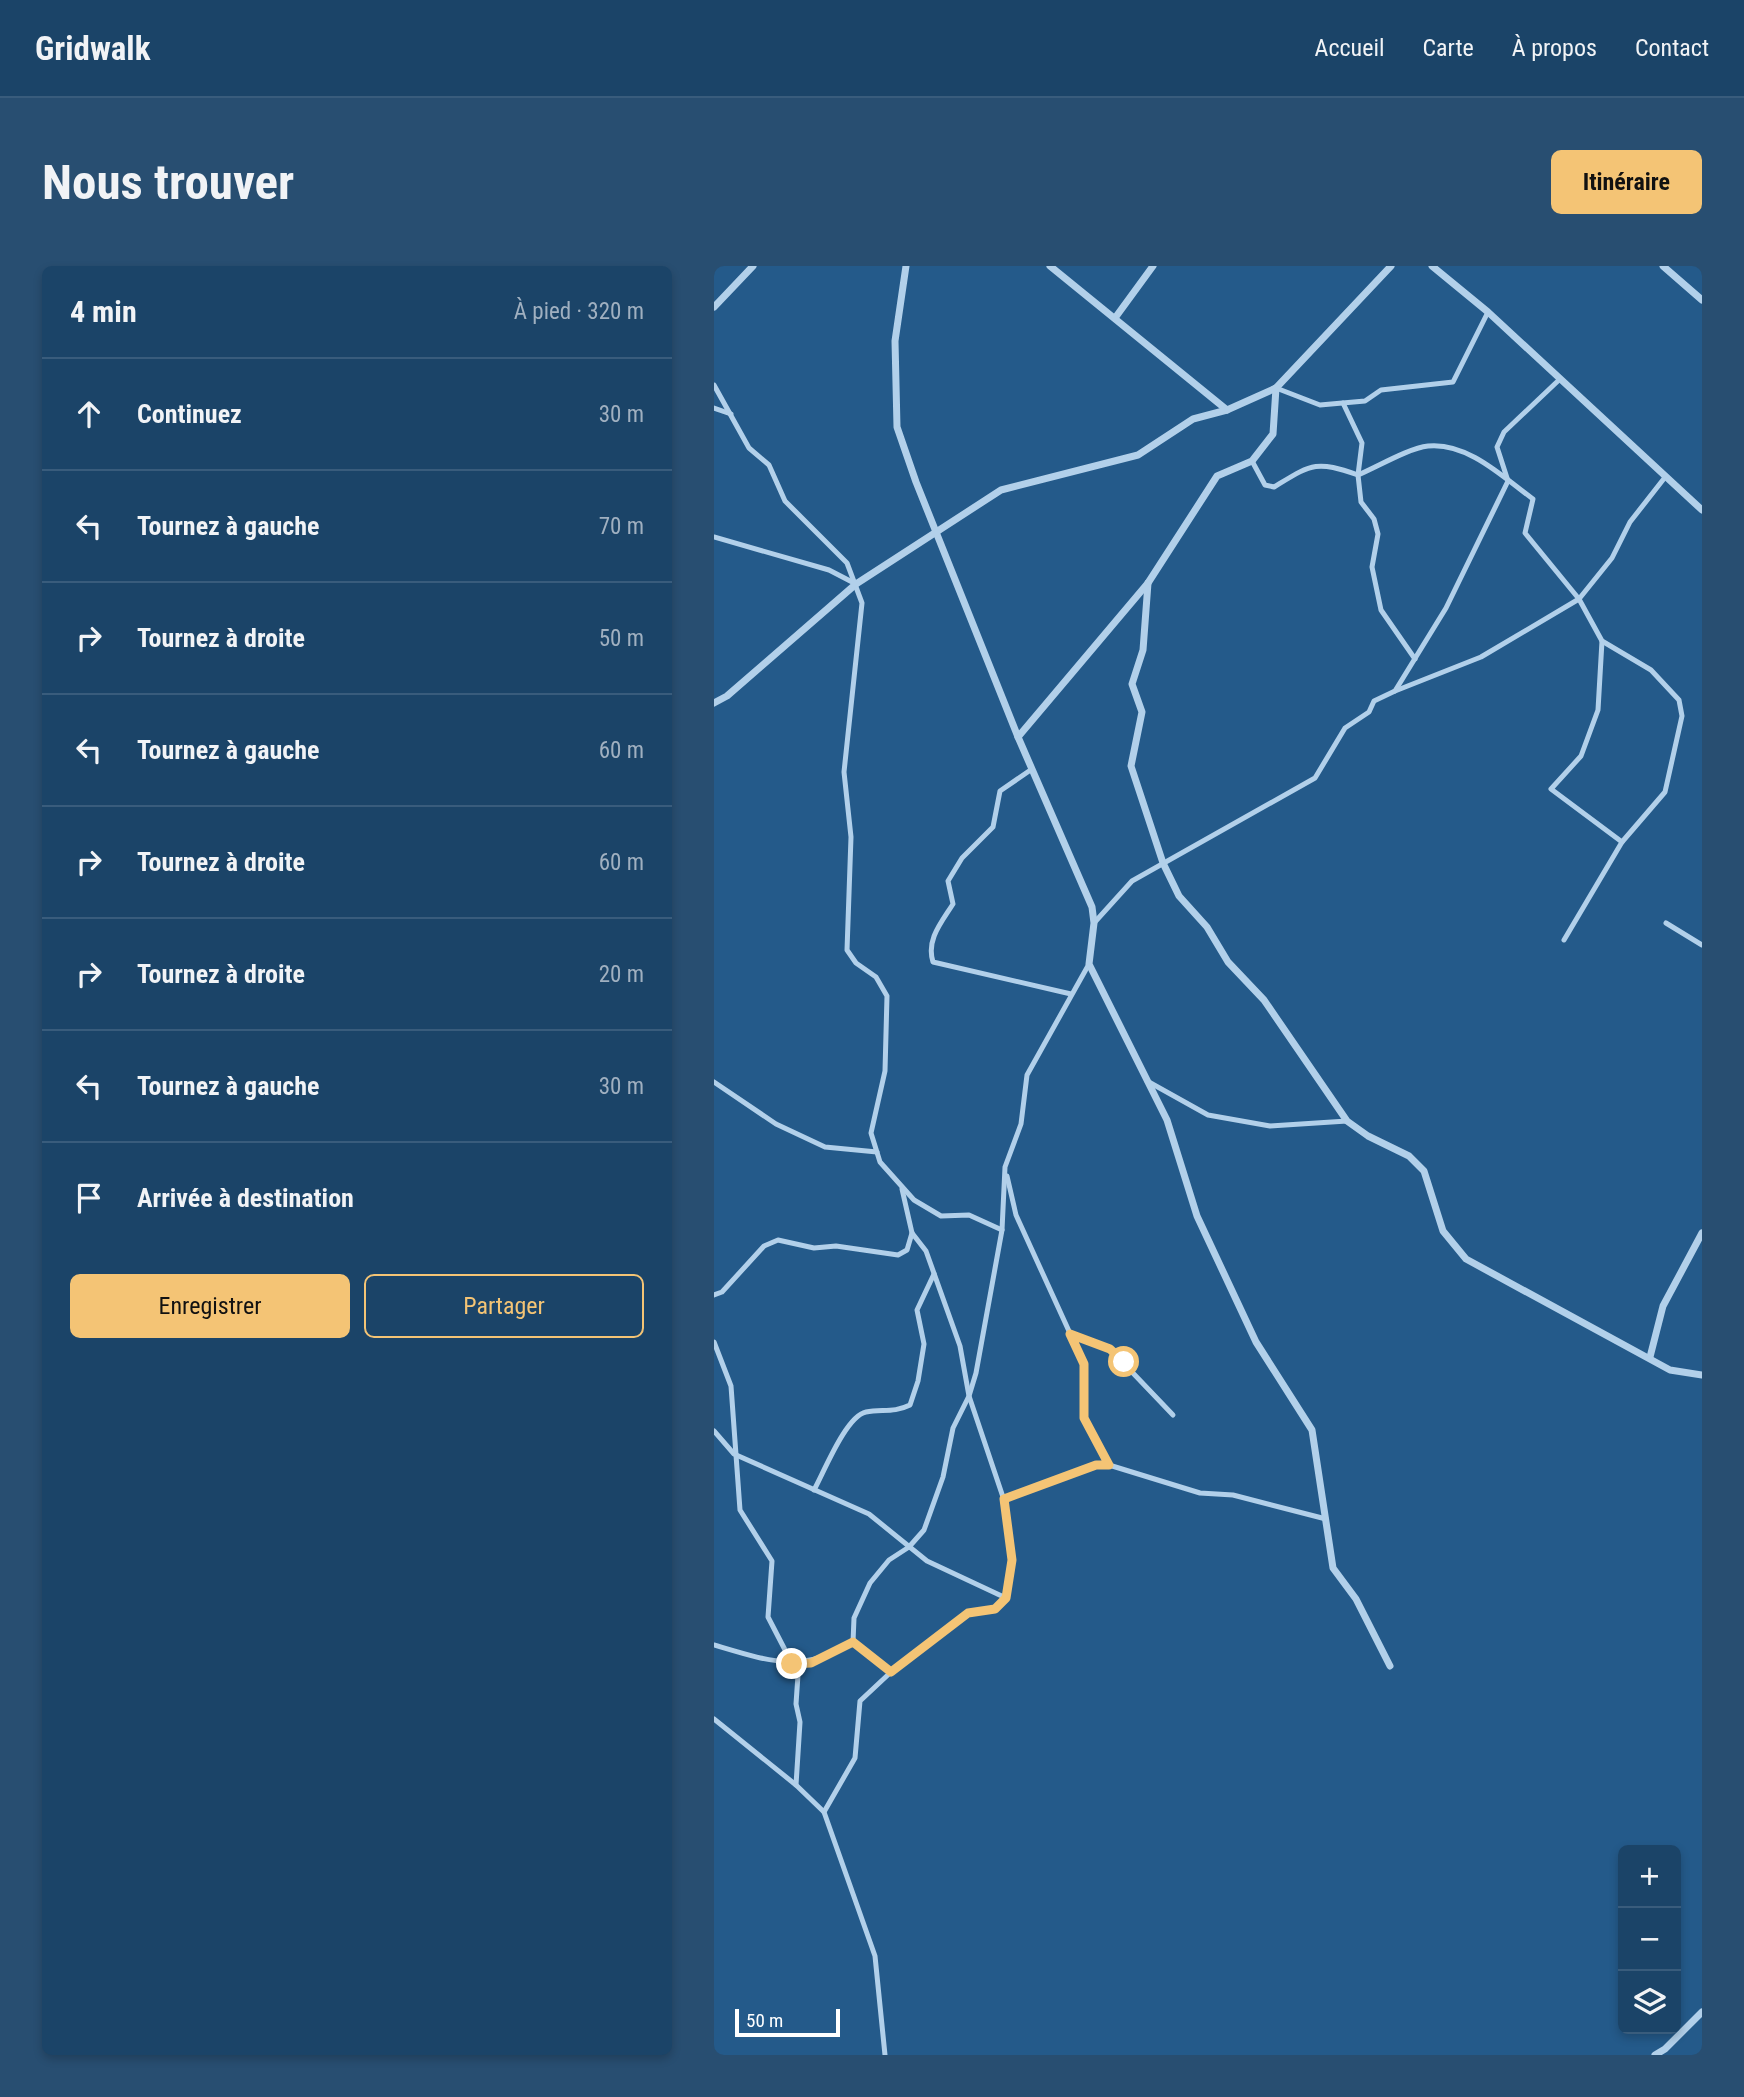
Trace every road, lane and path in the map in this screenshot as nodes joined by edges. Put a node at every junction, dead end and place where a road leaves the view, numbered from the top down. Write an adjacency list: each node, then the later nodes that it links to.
1 (752, 266): 9 (street)
2 (906, 266): 24 (street)
3 (1050, 266): 11 (street)
4 (1153, 266): 11 (street)
5 (1391, 266): 14 (street)
6 (1432, 266): 10 (street)
7 (1663, 266): 8 (street)
8 (1702, 300)
9 (714, 307)
10 (1488, 312): 12 (street); 15 (lane)
11 (1115, 318): 17 (street)
12 (1560, 379): 21 (street); 22 (lane)
13 (714, 385): 18 (lane)
14 (1276, 388): 15 (lane); 17 (street); 19 (street)
15 (1343, 403): 20 (lane)
16 (714, 408): 18 (lane)
17 (1227, 410): 24 (street)
18 (733, 415): 27 (lane)
19 (1252, 461): 20 (lane); 26 (street)
20 (1358, 475): 22 (lane); 30 (lane)
21 (1666, 476): 23 (street); 28 (lane)
22 (1508, 481): 28 (lane); 30 (lane)
23 (1702, 510)
24 (937, 530): 27 (street); 33 (street)
25 (714, 537): 27 (lane)
26 (1148, 583): 33 (street); 36 (street)
27 (856, 584): 32 (street); 46 (lane)
28 (1579, 599): 29 (lane); 31 (lane)
29 (1602, 641): 35 (lane); 35 (lane)
30 (1415, 659): 31 (lane)
31 (1395, 691): 36 (lane)
32 (714, 703)
33 (1018, 737): 34 (street)
34 (1032, 769): 37 (street); 42 (lane)
35 (1622, 842): 39 (lane)
36 (1163, 863): 37 (lane); 45 (street)
37 (1094, 923): 41 (street)
38 (1665, 923): 40 (lane)
39 (1564, 940)
40 (1702, 945)
41 (1089, 964): 42 (lane); 43 (street)
42 (1071, 994): 47 (lane)
43 (1147, 1081): 45 (lane); 65 (street)
44 (714, 1082): 46 (lane)
45 (1347, 1121): 56 (street)
46 (877, 1152): 48 (lane)
47 (1005, 1167): 49 (lane); 54 (lane)
48 (901, 1185): 49 (lane); 50 (lane)
49 (1002, 1230): 58 (lane)
50 (912, 1233): 52 (lane); 53 (lane)
51 (1702, 1233): 56 (street)
52 (934, 1274): 58 (lane); 63 (lane)
53 (714, 1295)
54 (1070, 1334): 59 (lane); 62 (lane)
55 (714, 1342): 61 (lane)
56 (1650, 1357): 57 (street)
57 (1702, 1376)
58 (969, 1396): 64 (lane); 66 (lane)
59 (1173, 1415)
60 (714, 1431): 61 (lane)
61 (734, 1454): 63 (lane); 70 (lane)
62 (1109, 1465): 64 (lane); 65 (lane)
63 (814, 1490): 66 (lane)
64 (1004, 1499): 67 (lane)
65 (1326, 1519): 71 (street)
66 (909, 1547): 67 (lane); 68 (lane)
67 (1006, 1598): 72 (lane)
68 (853, 1642): 70 (lane); 72 (lane)
69 (714, 1645): 70 (lane)
70 (792, 1664): 74 (lane)
71 (1390, 1666)
72 (891, 1672): 75 (lane)
73 (714, 1719): 74 (lane)
74 (796, 1785): 75 (lane)
75 (824, 1812): 77 (lane)
76 (1702, 2012): 78 (street)
77 (886, 2055)
78 (1655, 2055)

